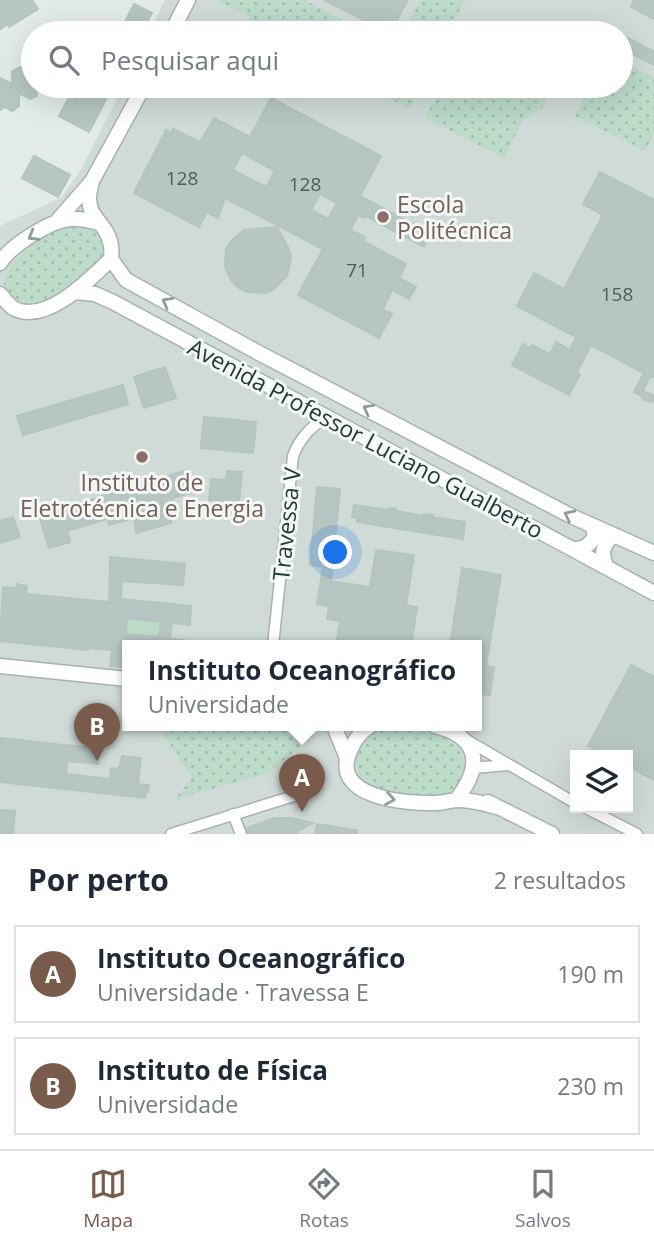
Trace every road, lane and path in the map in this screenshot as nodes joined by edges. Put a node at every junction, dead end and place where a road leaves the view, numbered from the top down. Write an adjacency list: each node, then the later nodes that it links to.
1 (188, 0): 2 (street)
2 (177, 21)
3 (137, 98): 4 (street)
4 (92, 181): 5 (street); 6 (street)
5 (57, 221): 6 (street); 8 (street, one-way to 8)
6 (100, 223): 7 (street)
7 (111, 259): 9 (street); 13 (street, Avenida Professor Luciano Gualberto, one-way to 7)
8 (0, 262)
9 (74, 292): 11 (street); 12 (street, Avenida Professor Luciano Gualberto)
10 (0, 294): 11 (street)
11 (6, 308)
12 (326, 416): 15 (street, Avenida Professor Luciano Gualberto); 19 (street, Travessa V)
13 (592, 526): 14 (street, Avenida Professor Luciano Gualberto); 15 (street)
14 (615, 537): 16 (street, Avenida Professor Luciano Gualberto); 17 (street)
15 (572, 549): 17 (street, Avenida Professor Luciano Gualberto)
16 (654, 553)
17 (607, 568): 18 (street, Avenida Professor Luciano Gualberto)
18 (654, 593)
19 (274, 640)
20 (0, 666): 21 (street)
21 (122, 678)
22 (336, 731): 26 (street)
23 (364, 731): 26 (street)
24 (450, 731): 25 (street)
25 (465, 739): 27 (street); 28 (street)
26 (347, 758): 31 (street, one-way to 31)
27 (508, 765): 28 (street); 32 (street)
28 (473, 768): 29 (street)
29 (469, 784): 31 (street); 33 (street)
30 (297, 795): 35 (street)
31 (456, 800): 33 (street)
32 (570, 800)
33 (496, 807): 38 (street)
34 (596, 813): 39 (street)
35 (233, 814): 36 (street); 37 (street)
36 (170, 834)
37 (241, 834)
38 (552, 834)
39 (637, 834)

